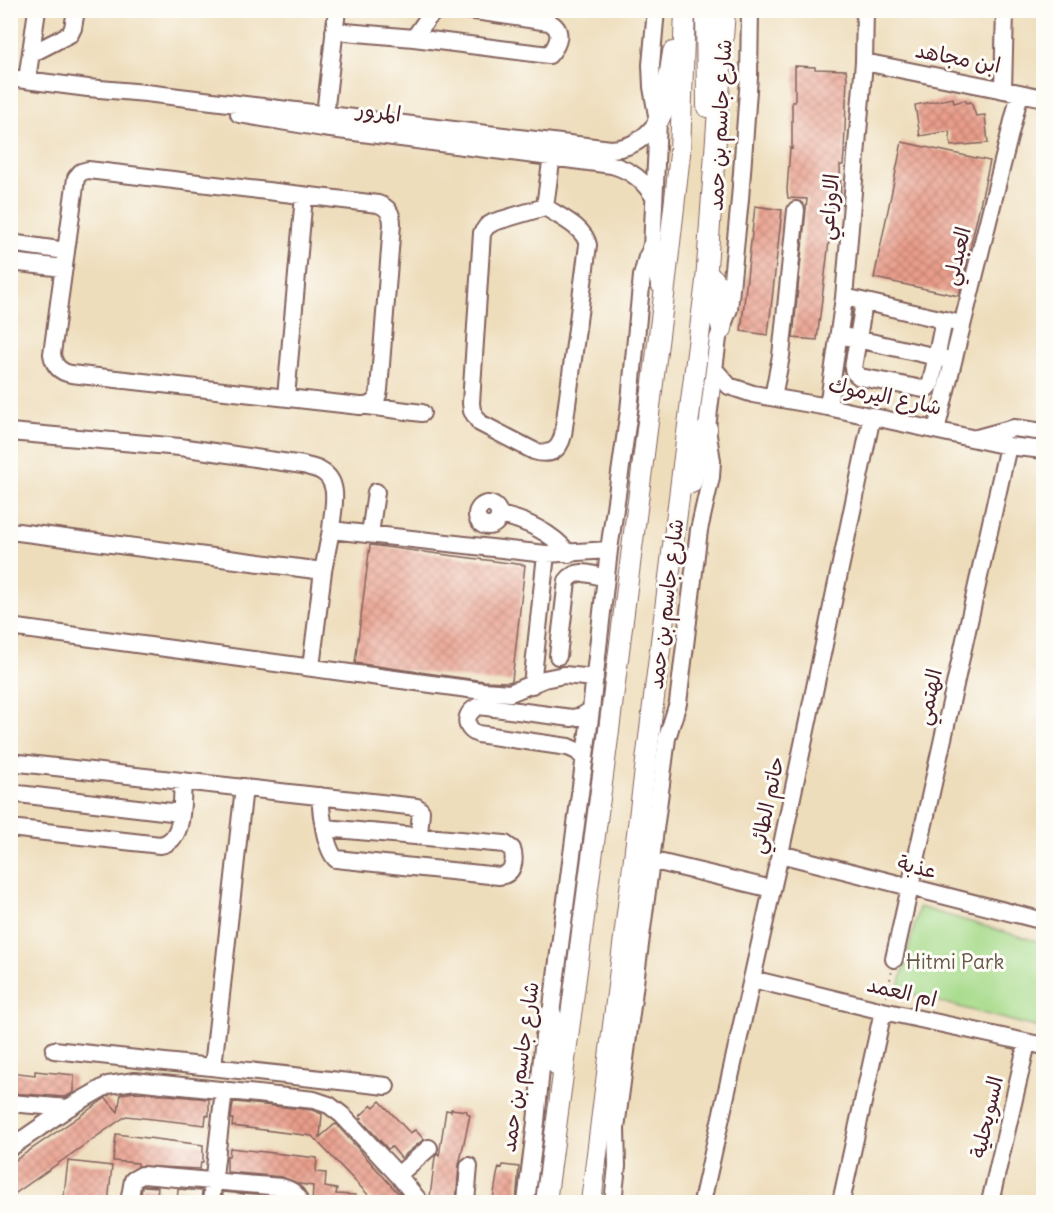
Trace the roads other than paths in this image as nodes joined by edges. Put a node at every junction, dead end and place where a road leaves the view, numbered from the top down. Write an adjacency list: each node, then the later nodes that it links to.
1 (32, 10): 19 (street)
2 (37, 10): 17 (street)
3 (76, 10): 17 (street)
4 (337, 10): 15 (street)
5 (436, 10): 16 (street)
6 (468, 10): 16 (street)
7 (656, 10): 24 (street, شارع جاسم بن حمد)
8 (678, 10): 24 (main road)
9 (685, 10): 37 (main road, شارع جاسم بن حمد)
10 (706, 10): 26 (main road)
11 (725, 10): 26 (main road, شارع جاسم بن حمد)
12 (750, 10): 42 (street, شارع جاسم بن حمد)
13 (865, 10): 18 (street, الاوزاعي)
14 (1005, 10): 20 (street)
15 (334, 31): 16 (street); 23 (street)
16 (414, 38)
17 (31, 54): 19 (street)
18 (864, 62): 20 (street, ابن مجاهد); 38 (street, الاوزاعي)
19 (16, 79): 23 (street, المرور)
20 (1003, 90): 21 (street, ابن مجاهد)
21 (1020, 93): 22 (street, ابن مجاهد); 41 (street, العبدلي)
22 (1044, 98)
23 (324, 121): 25 (street, المرور)
24 (658, 121): 25 (street, المرور); 28 (street, شارع جاسم بن حمد)
25 (552, 150): 28 (street, المرور); 29 (street)
26 (713, 190): 36 (main road, شارع جاسم بن حمد)
27 (304, 196): 33 (street); 49 (street); 51 (street)
28 (654, 197): 32 (street, شارع جاسم بن حمد)
29 (545, 207): 29 (street)
30 (796, 210): 50 (street)
31 (10, 243): 33 (street)
32 (652, 249): 37 (main road); 70 (street, شارع جاسم بن حمد)
33 (66, 251): 35 (street)
34 (10, 262): 35 (street)
35 (64, 268): 49 (street)
36 (707, 272): 42 (main road); 65 (main road, شارع جاسم بن حمد)
37 (664, 296): 109 (main road, شارع جاسم بن حمد)
38 (844, 298): 39 (street); 43 (street, الاوزاعي)
39 (864, 302): 40 (street); 44 (street)
40 (944, 320): 41 (street); 45 (street)
41 (963, 324): 46 (street, العبدلي)
42 (722, 329): 47 (street, شارع جاسم بن حمد)
43 (839, 335): 44 (street); 52 (street, الاوزاعي)
44 (857, 339): 45 (street); 45 (street)
45 (936, 357): 46 (street)
46 (954, 361): 57 (street, العبدلي)
47 (715, 370): 48 (street); 53 (street, شارع جاسم بن حمد)
48 (753, 394): 50 (street, شارع اليرموك); 53 (street)
49 (286, 397): 51 (street)
50 (773, 397): 52 (street, شارع اليرموك)
51 (368, 405): 54 (street)
52 (828, 406): 55 (street, شارع اليرموك)
53 (708, 410): 56 (street, شارع جاسم بن حمد)
54 (422, 413)
55 (872, 416): 57 (street, شارع اليرموك); 93 (street, حاتم الطائي)
56 (707, 429): 65 (main road); 94 (street, شارع جاسم بن حمد)
57 (936, 430): 60 (street, شارع اليرموك)
58 (10, 432): 66 (street)
59 (1044, 432): 60 (street)
60 (975, 439): 61 (street, شارع اليرموك)
61 (1008, 446): 62 (street, شارع اليرموك); 63 (street, شارع اليرموك); 95 (street, الهتمي)
62 (1044, 450)
63 (1044, 458)
64 (376, 492): 68 (street)
65 (678, 509): 112 (main road, شارع جاسم بن حمد)
66 (331, 530): 68 (street); 73 (street)
67 (10, 531): 73 (street)
68 (370, 534): 69 (street)
69 (484, 547): 71 (street); 72 (street)
70 (609, 550): 72 (street); 74 (street, شارع جاسم بن حمد)
71 (546, 554): 72 (street); 81 (street)
72 (570, 554)
73 (323, 571): 78 (street)
74 (606, 578): 77 (street); 80 (street, شارع جاسم بن حمد)
75 (575, 607): 79 (street)
76 (10, 627): 78 (street)
77 (558, 656)
78 (311, 667): 81 (street)
79 (564, 675): 80 (street); 81 (street)
80 (595, 678): 82 (street, شارع جاسم بن حمد)
81 (532, 685)
82 (591, 710): 83 (street, شارع جاسم بن حمد); 83 (street)
83 (585, 759): 101 (street, شارع جاسم بن حمد)
84 (10, 762): 85 (street)
85 (183, 781): 86 (street); 89 (street)
86 (244, 788): 88 (street); 104 (street)
87 (10, 794): 89 (street)
88 (320, 796): 91 (street); 92 (street)
89 (180, 813): 90 (street)
90 (10, 828)
91 (325, 828): 92 (street); 92 (street)
92 (419, 835)
93 (780, 854): 95 (street, عذبة); 96 (street, حاتم الطائي)
94 (651, 860): 96 (street); 125 (street, شارع جاسم بن حمد)
95 (909, 888): 97 (street, عذبة); 98 (street, الهتمي)
96 (772, 889): 99 (street, حاتم الطائي)
97 (1044, 921)
98 (894, 959)
99 (752, 979): 100 (street, ام العمد); 126 (street, حاتم الطائي)
100 (882, 1011): 102 (street, ام العمد); 127 (street)
101 (551, 1014): 109 (main road); 121 (street, شارع جاسم بن حمد)
102 (1035, 1044): 128 (street, السويحلية)
103 (54, 1050): 104 (street)
104 (213, 1067): 105 (street)
105 (386, 1086)
106 (224, 1090): 108 (street); 114 (street); 115 (street)
107 (10, 1103): 108 (street)
108 (68, 1108): 110 (street)
109 (558, 1112): 122 (main road, شارع جاسم بن حمد)
110 (10, 1148)
111 (429, 1148): 114 (street)
112 (596, 1161): 123 (main road, شارع جاسم بن حمد); 124 (main road)
113 (469, 1166): 120 (street)
114 (398, 1175): 119 (street)
115 (213, 1183): 116 (street); 117 (street); 118 (street)
116 (129, 1203)
117 (211, 1203)
118 (299, 1203)
119 (420, 1203)
120 (466, 1203)
121 (526, 1203)
122 (546, 1203)
123 (591, 1203)
124 (602, 1203)
125 (613, 1203)
126 (702, 1203)
127 (841, 1203)
128 (990, 1203)

